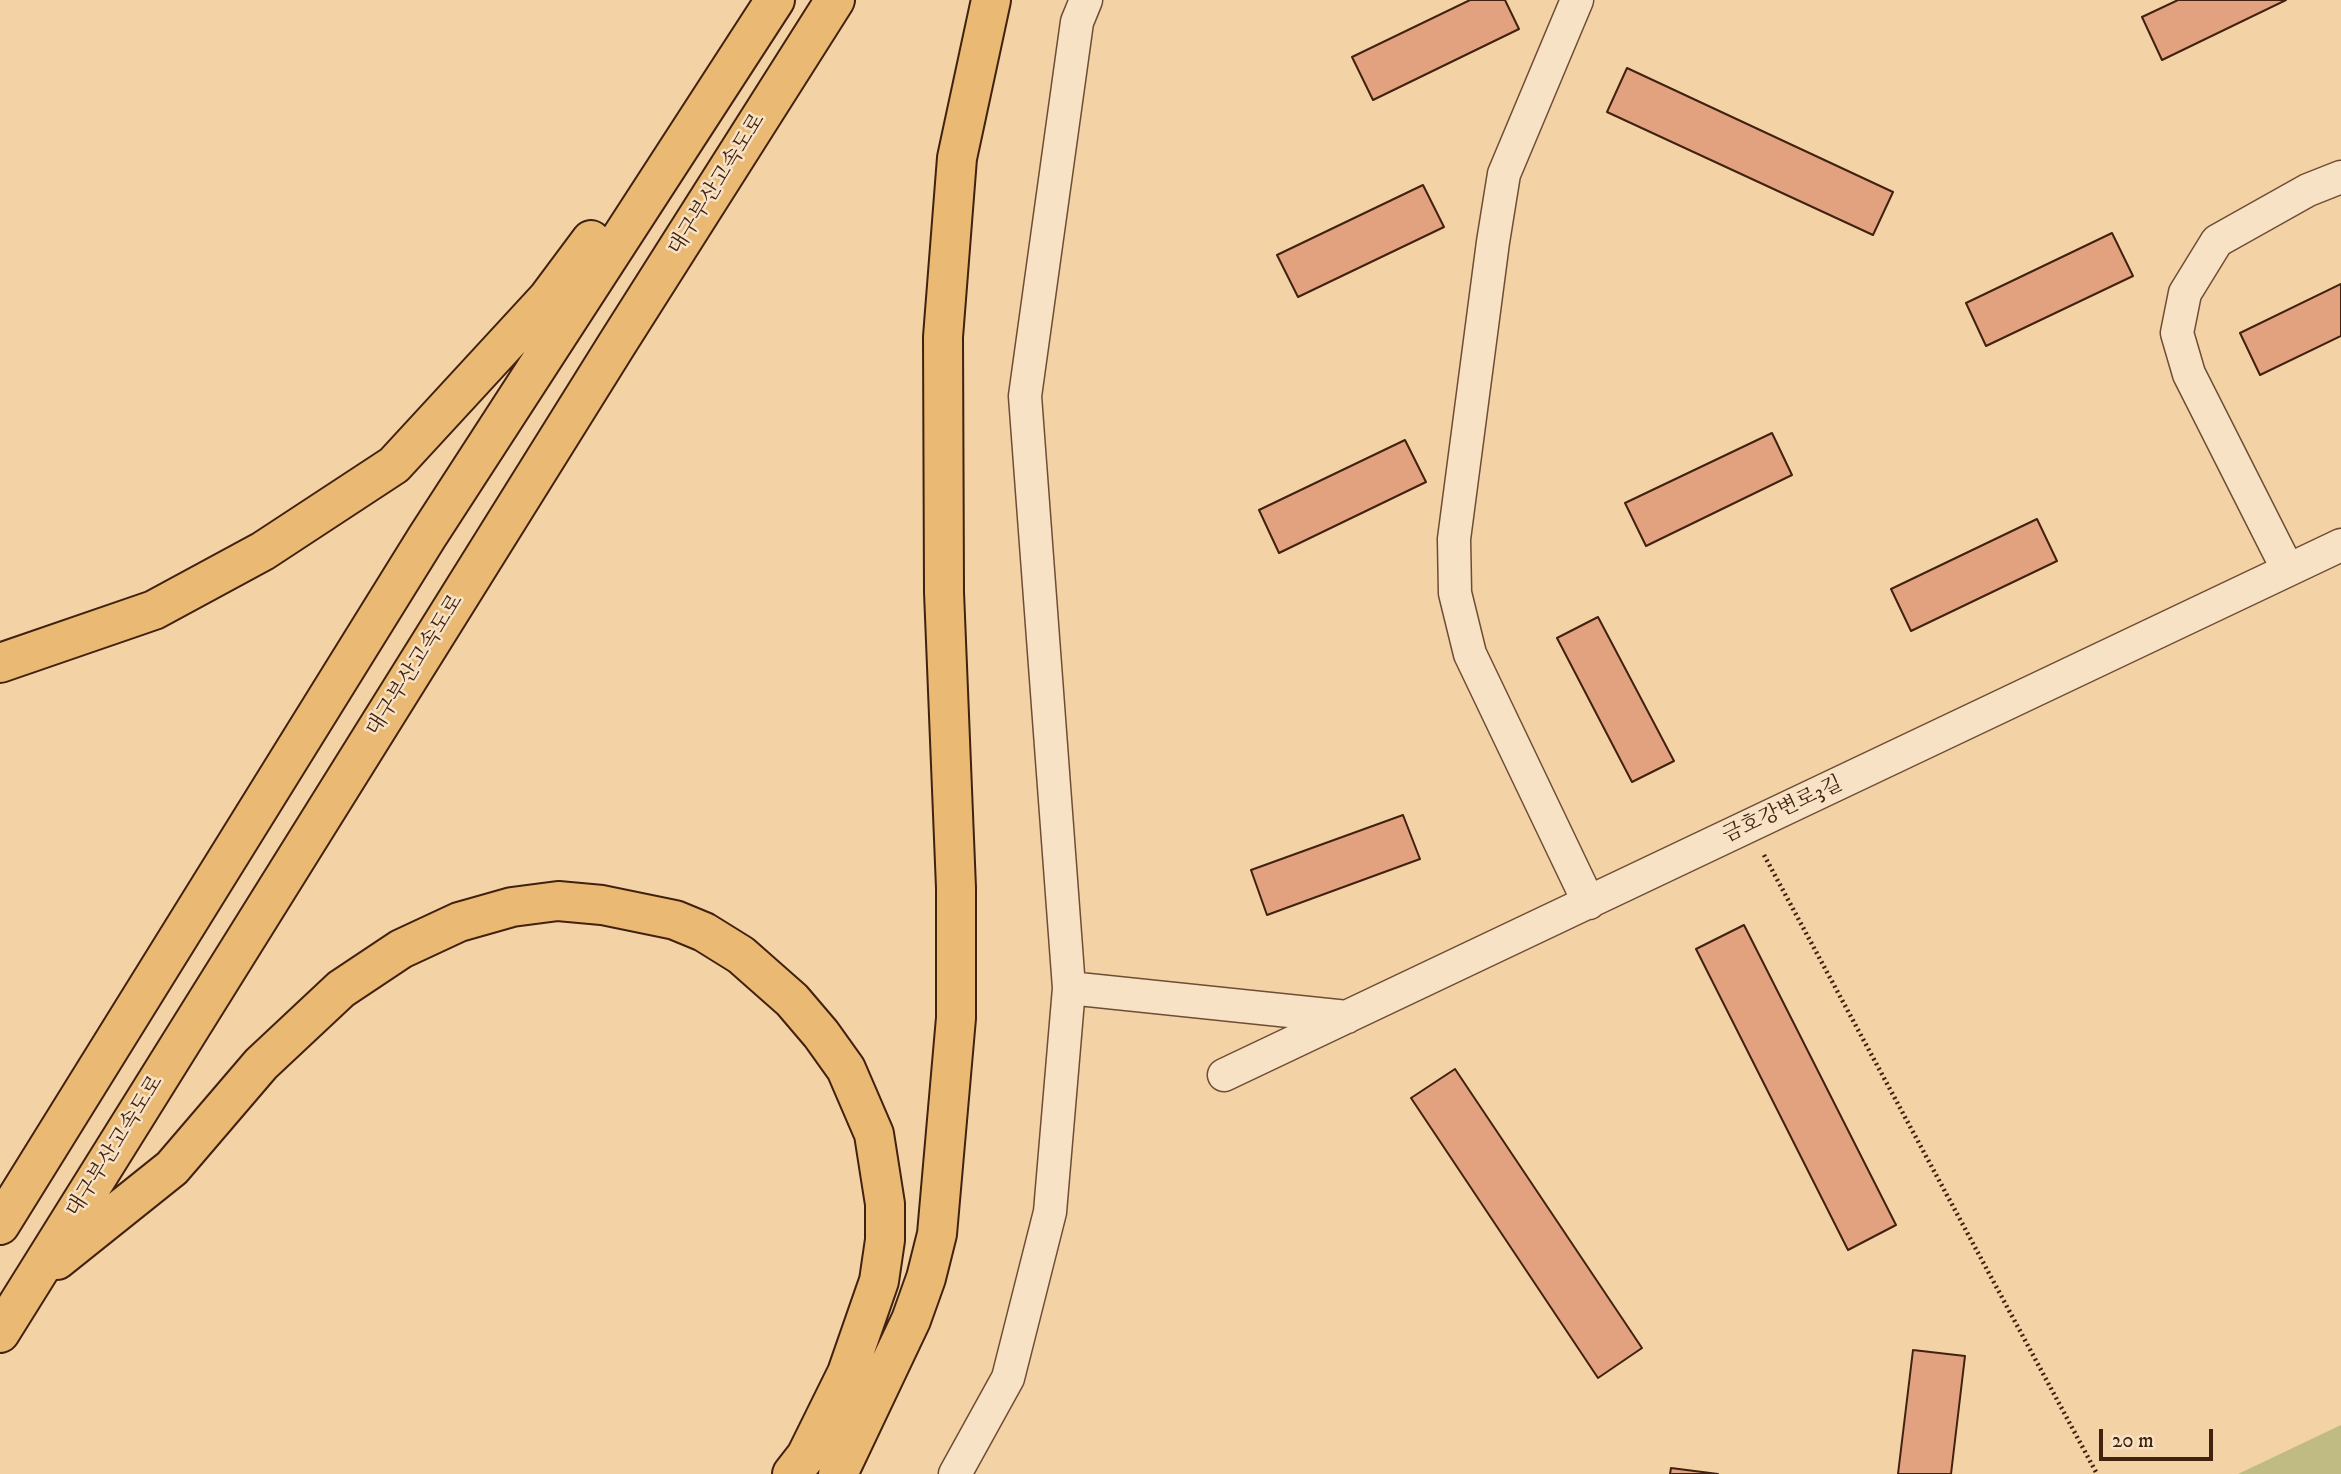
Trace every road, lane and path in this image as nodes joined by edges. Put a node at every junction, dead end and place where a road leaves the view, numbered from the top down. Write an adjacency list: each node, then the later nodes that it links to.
1 (765, 0): 10 (highway)
2 (775, 0): 16 (highway)
3 (835, 0): 17 (highway, 대구부산고속도로)
4 (991, 0): 21 (highway)
5 (1086, 0): 13 (street)
6 (1577, 0): 12 (street)
7 (2341, 177): 9 (street)
8 (2341, 545): 9 (street, 금호강변로3길)
9 (2288, 570): 11 (street, 금호강변로3길)
10 (0, 663)
11 (1748, 827): 12 (street, 금호강변로3길); 22 (path)
12 (1589, 903): 14 (street, 금호강변로3길)
13 (1069, 988): 14 (street); 19 (street)
14 (1348, 1017): 15 (street, 금호강변로3길)
15 (1224, 1075)
16 (0, 1225)
17 (34, 1279): 18 (highway, 대구부산고속도로); 20 (highway)
18 (0, 1333)
19 (962, 1470)
20 (793, 1474)
21 (838, 1474)
22 (2097, 1474)

